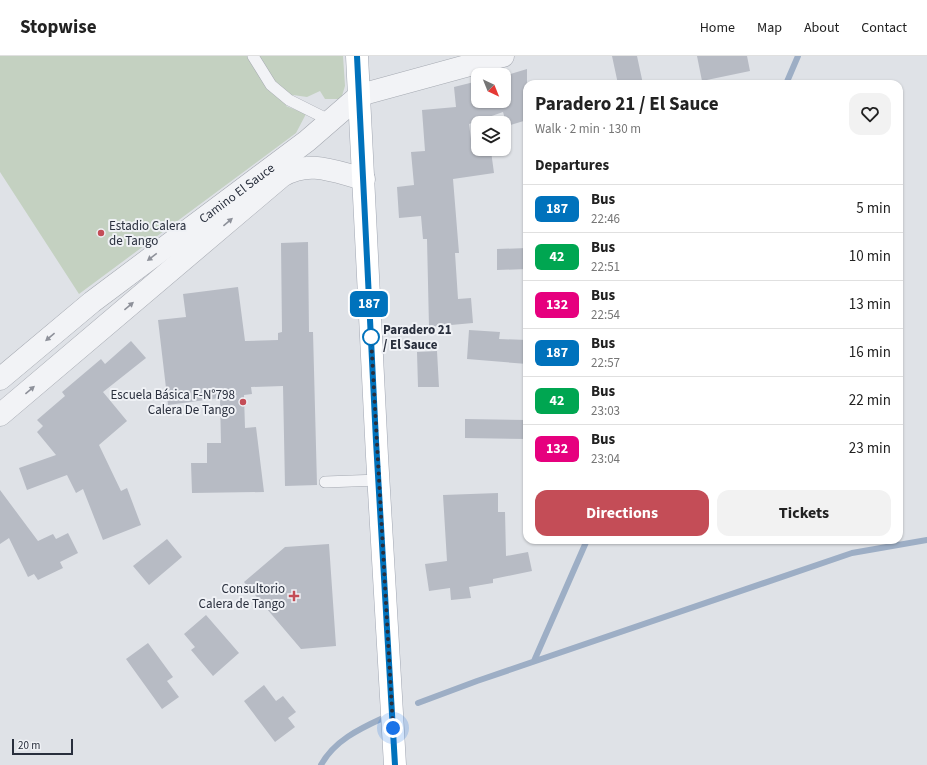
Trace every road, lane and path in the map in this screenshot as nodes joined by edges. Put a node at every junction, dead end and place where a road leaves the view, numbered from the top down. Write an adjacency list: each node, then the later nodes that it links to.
1 (253, 56): 5 (lane)
2 (357, 56): 4 (main road)
3 (503, 56): 4 (street)
4 (360, 95): 5 (street, Camino El Sauce); 8 (main road)
5 (331, 121): 6 (street, Camino El Sauce)
6 (307, 141): 7 (street); 9 (street, Camino El Sauce, one-way to 9)
7 (313, 167): 8 (street, Camino El Sauce); 10 (street, Camino El Sauce, one-way to 7)
8 (364, 179): 11 (main road)
9 (0, 379)
10 (0, 415)
11 (379, 480): 12 (lane); 13 (main road)
12 (325, 482)
13 (395, 765)

